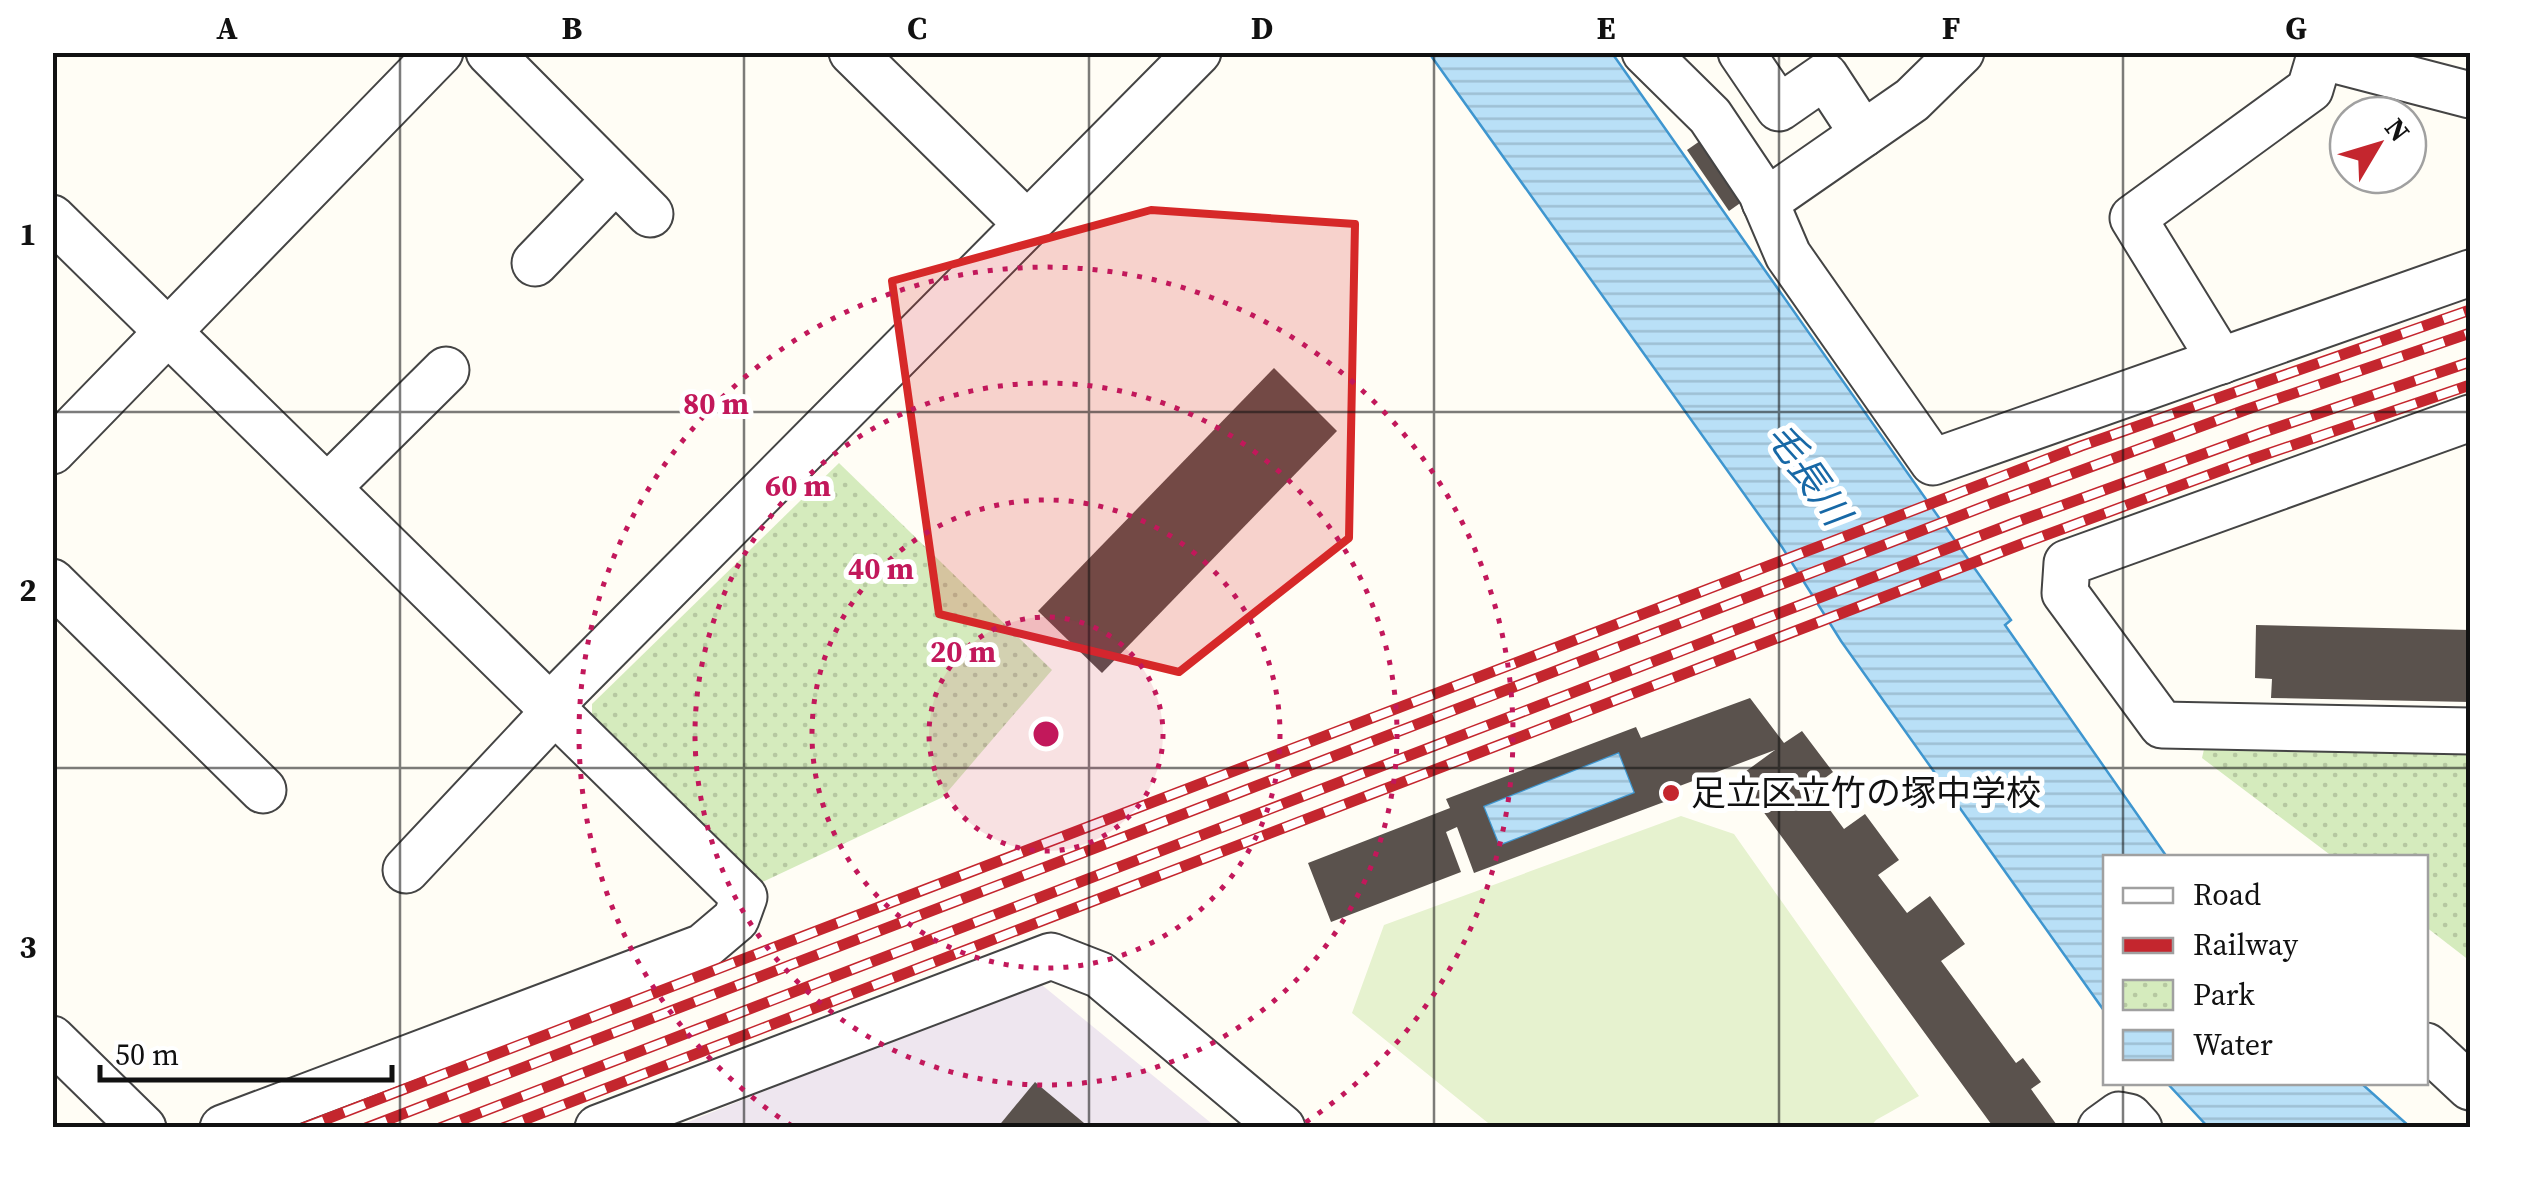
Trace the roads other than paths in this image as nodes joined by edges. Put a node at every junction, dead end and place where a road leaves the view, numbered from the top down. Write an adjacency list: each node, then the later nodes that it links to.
1 (440, 52): 18 (street)
2 (489, 52): 11 (street)
3 (852, 52): 15 (street)
4 (1198, 52): 15 (street)
5 (1646, 52): 12 (street)
6 (1741, 52): 10 (street)
7 (1961, 52): 10 (street)
8 (2320, 54): 9 (street); 19 (street)
9 (2470, 94)
10 (1863, 134): 12 (street)
11 (615, 180): 13 (street); 16 (street)
12 (1766, 202): 19 (street)
13 (650, 214)
14 (52, 218): 18 (street)
15 (1026, 223): 25 (street)
16 (534, 263)
17 (2470, 274): 19 (street)
18 (170, 332): 22 (street); 23 (street)
19 (2220, 361)
20 (446, 370): 23 (street)
21 (2470, 418): 26 (street)
22 (52, 451)
23 (329, 486): 25 (street)
24 (52, 582): 27 (street)
25 (552, 709): 28 (street); 33 (street)
26 (2470, 731)
27 (262, 790)
28 (406, 870)
29 (52, 1039): 32 (street)
30 (2428, 1048): 31 (street)
31 (2470, 1087)
32 (143, 1128)
33 (223, 1128)
34 (598, 1128): 35 (street)
35 (1282, 1128)
36 (2101, 1128): 37 (street)
37 (2140, 1128)

